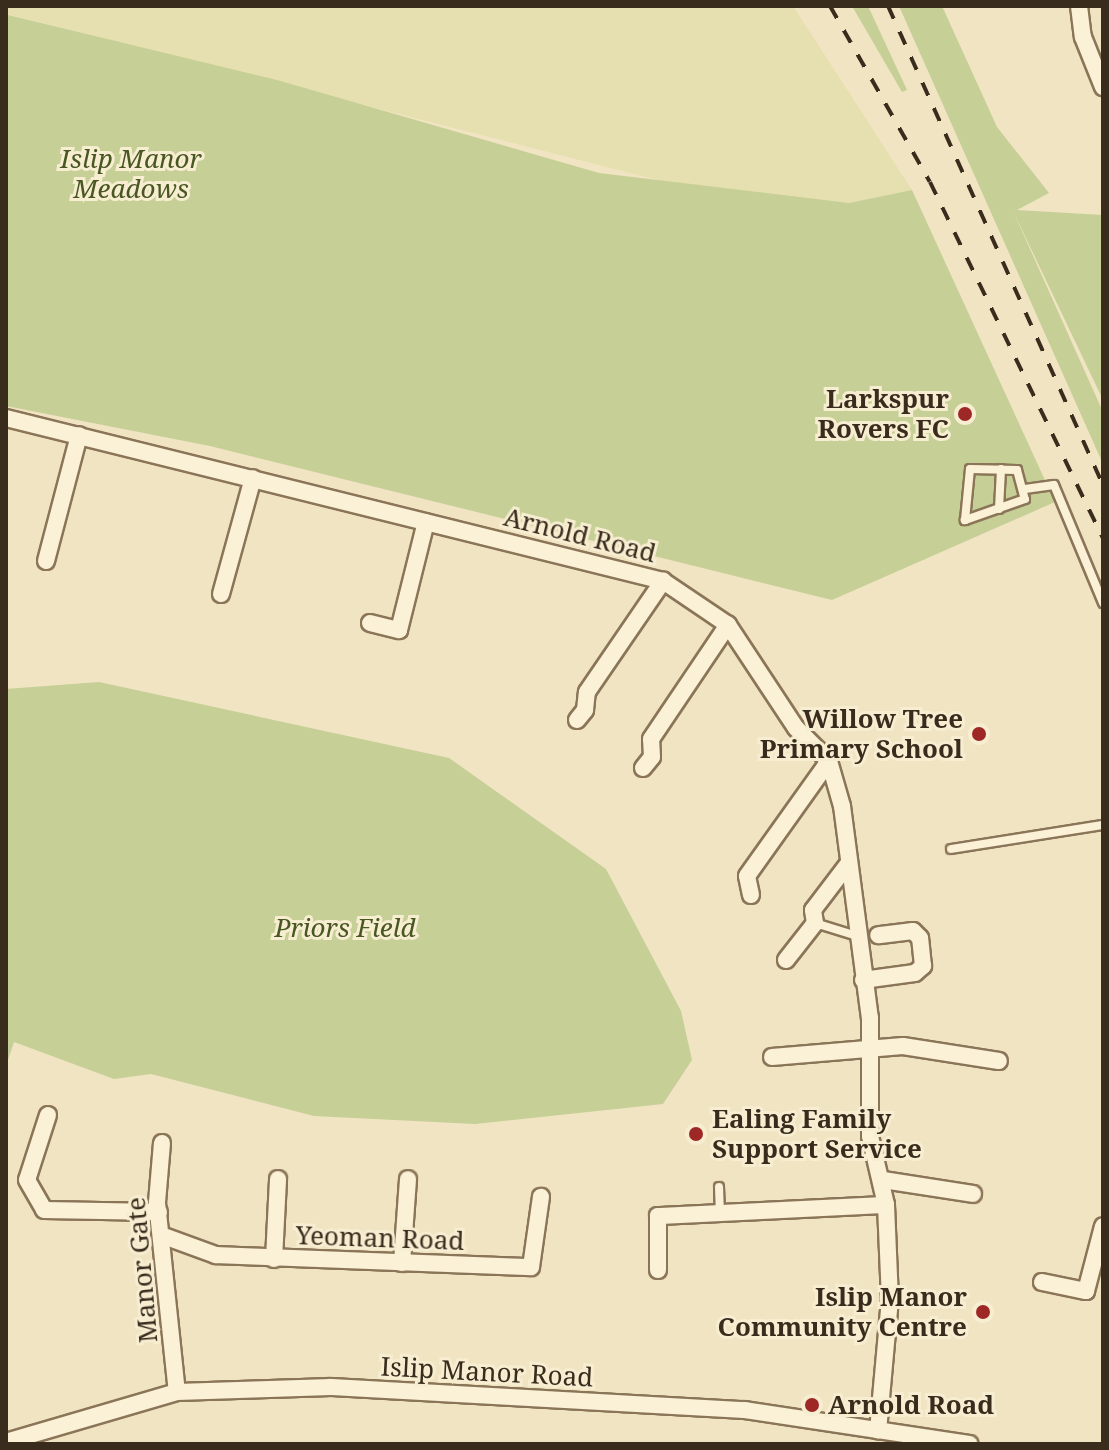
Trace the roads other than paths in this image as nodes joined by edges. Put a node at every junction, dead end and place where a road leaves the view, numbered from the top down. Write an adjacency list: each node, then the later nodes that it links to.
1 (1079, 6): 2 (street)
2 (1103, 87)
3 (6, 418): 4 (street, Arnold Road)
4 (79, 435): 6 (street, Arnold Road); 10 (street)
5 (1001, 469): 7 (lane); 8 (lane); 8 (lane)
6 (253, 478): 9 (street, Arnold Road); 12 (street)
7 (1025, 489): 8 (lane); 13 (lane)
8 (999, 509)
9 (426, 522): 11 (street, Arnold Road); 14 (street)
10 (46, 561)
11 (663, 581): 15 (street, Arnold Road); 16 (street)
12 (221, 594)
13 (1103, 603)
14 (370, 623)
15 (728, 625): 17 (street, Arnold Road); 18 (street)
16 (577, 720)
17 (829, 761): 21 (street, Arnold Road); 22 (street)
18 (643, 768)
19 (1103, 825): 20 (lane)
20 (951, 849)
21 (848, 864): 23 (street); 25 (street, Arnold Road)
22 (751, 895)
23 (815, 923): 25 (lane); 26 (street)
24 (878, 935): 27 (street)
25 (857, 936): 27 (street, Arnold Road)
26 (786, 960)
27 (863, 980): 28 (street, Arnold Road)
28 (872, 1048): 29 (street); 30 (street); 35 (street, Arnold Road)
29 (772, 1057)
30 (999, 1061)
31 (48, 1115): 40 (street)
32 (162, 1143): 40 (street, Manor Gate)
33 (278, 1179): 44 (street)
34 (408, 1179): 45 (street)
35 (883, 1180): 37 (street); 39 (street, Arnold Road)
36 (719, 1187): 41 (lane)
37 (973, 1194)
38 (541, 1197): 45 (street, Yeoman Road)
39 (886, 1205): 41 (street); 49 (street, Arnold Road)
40 (159, 1212): 43 (street, Manor Gate)
41 (720, 1212): 46 (street)
42 (1103, 1226): 47 (street)
43 (161, 1235): 44 (street, Yeoman Road); 48 (street, Manor Gate)
44 (274, 1259): 45 (street, Yeoman Road)
45 (402, 1263)
46 (658, 1270)
47 (1042, 1282)
48 (177, 1392): 49 (street, Islip Manor Road); 50 (street, Islip Manor Road)
49 (878, 1430): 51 (street, Islip Manor Road)
50 (6, 1442)
51 (969, 1444)

